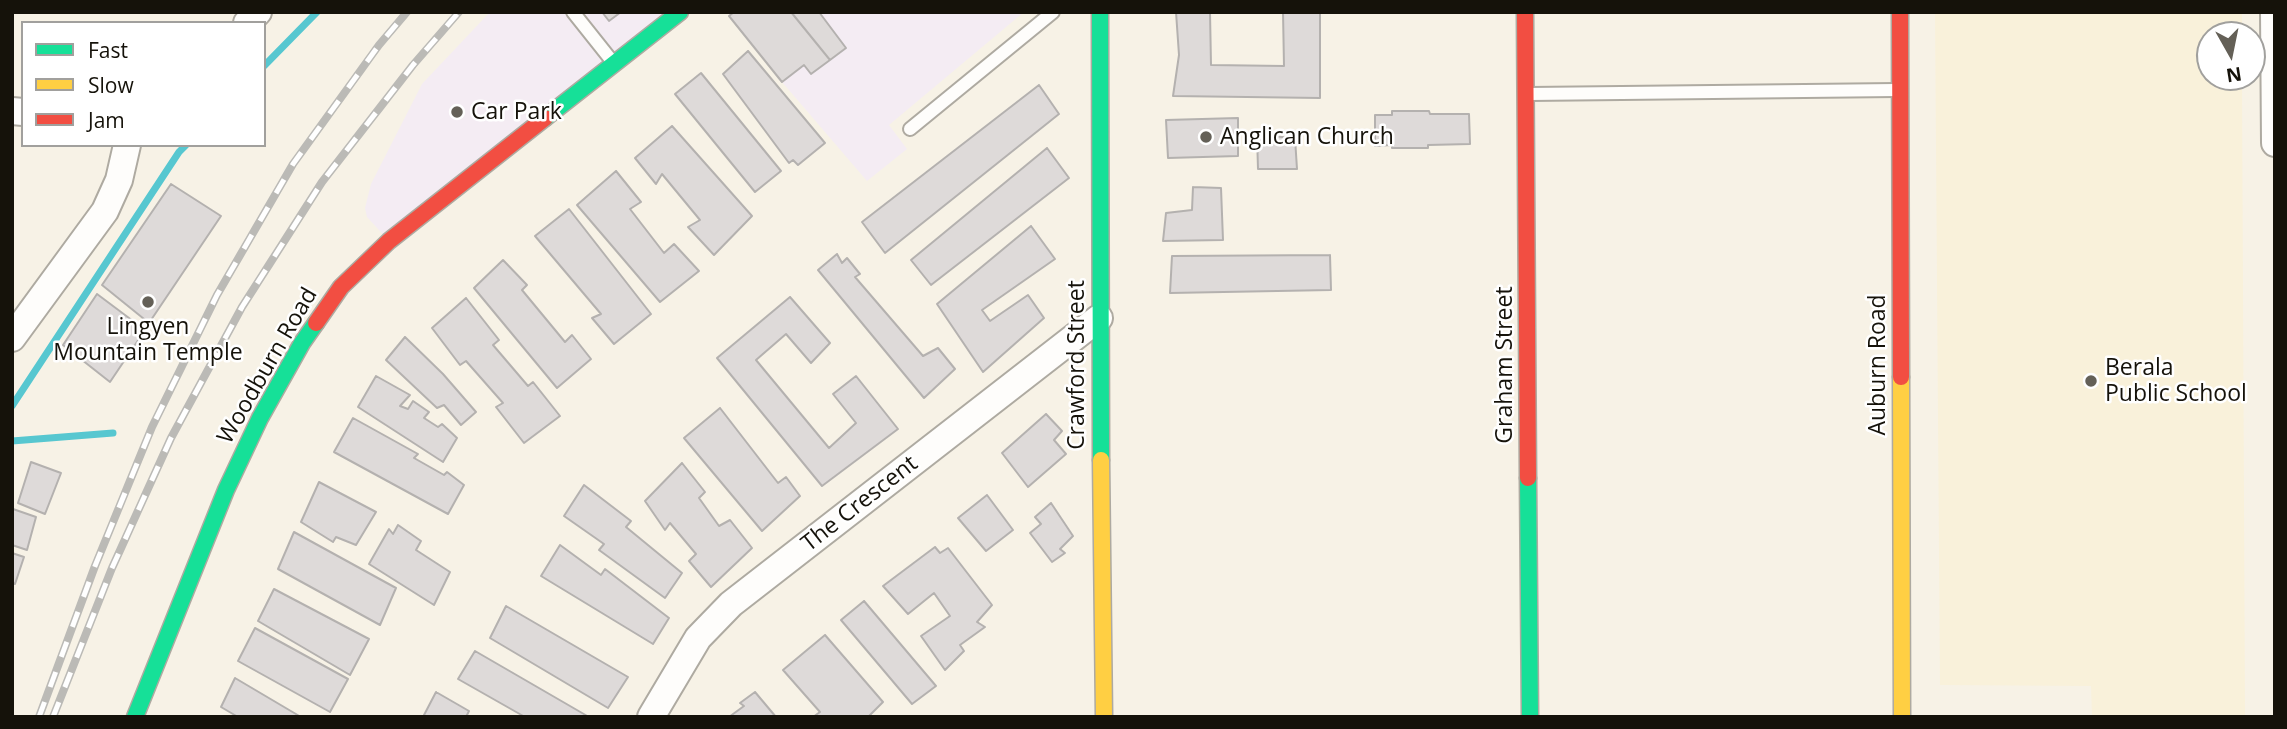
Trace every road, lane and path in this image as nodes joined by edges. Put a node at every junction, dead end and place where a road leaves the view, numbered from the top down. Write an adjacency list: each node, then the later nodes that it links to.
1 (573, 12): 8 (lane)
2 (680, 12): 8 (street, Woodburn Road)
3 (1053, 12): 12 (lane)
4 (1100, 12): 15 (street, Crawford Street)
5 (1525, 12): 11 (street, Graham Street)
6 (1900, 12): 10 (street, Auburn Road)
7 (2274, 12): 9 (street)
8 (614, 64): 17 (street, Woodburn Road)
9 (2274, 89): 13 (street)
10 (1900, 90): 11 (lane); 21 (street, Auburn Road)
11 (1526, 94): 20 (street, Graham Street)
12 (910, 129)
13 (2275, 143)
14 (127, 147): 16 (street)
15 (1099, 318): 18 (street, The Crescent); 19 (street, Crawford Street)
16 (12, 338)
17 (135, 717)
18 (651, 717)
19 (1104, 717)
20 (1531, 717)
21 (1902, 717)

